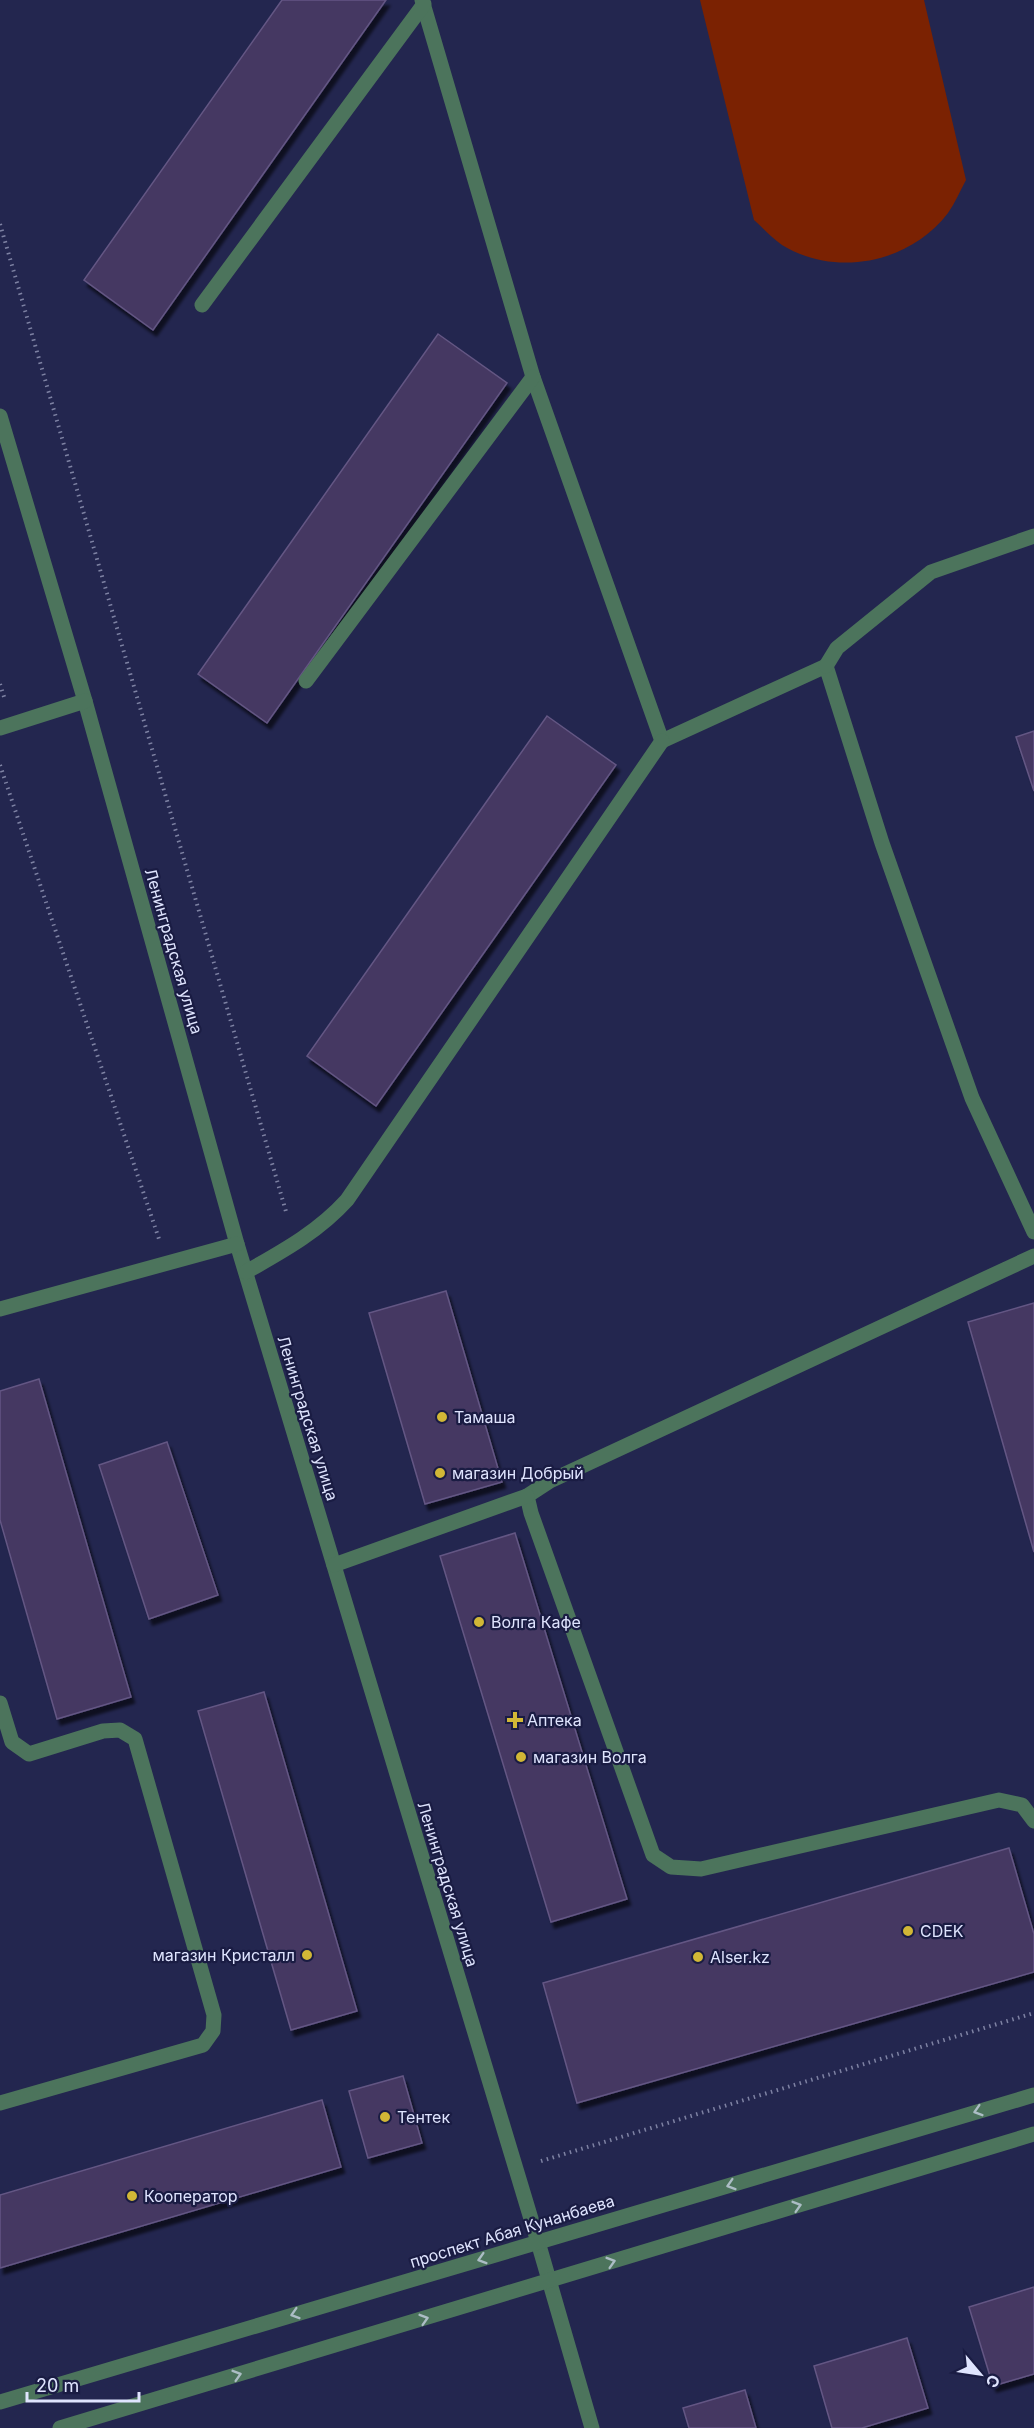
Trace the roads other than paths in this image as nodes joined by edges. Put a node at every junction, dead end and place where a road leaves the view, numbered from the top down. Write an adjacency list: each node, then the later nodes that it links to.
1 (423, 2): 2 (street); 3 (street)
2 (202, 305)
3 (533, 376): 7 (street); 10 (street)
4 (0, 416): 8 (street, Ленинградская улица)
5 (1034, 536): 6 (street)
6 (826, 666): 10 (street); 11 (street)
7 (306, 681)
8 (85, 701): 9 (street); 12 (street, Ленинградская улица)
9 (0, 728)
10 (662, 741): 14 (street)
11 (1034, 1232)
12 (237, 1244): 14 (street, Ленинградская улица); 15 (street)
13 (1034, 1256): 16 (street)
14 (246, 1272): 17 (street, Ленинградская улица)
15 (0, 1309)
16 (527, 1496): 17 (street); 19 (street)
17 (334, 1565): 23 (street, Ленинградская улица)
18 (0, 1702): 21 (street)
19 (1034, 1821)
20 (1034, 2095): 23 (street, проспект Абая Кунанбаева, one-way to 23)
21 (0, 2103)
22 (1034, 2134): 24 (street, one-way to 22)
23 (538, 2242): 24 (street, Ленинградская улица); 25 (street, проспект Абая Кунанбаева, one-way to 25)
24 (549, 2281): 26 (street, one-way to 24); 27 (street, Ленинградская улица)
25 (0, 2402)
26 (60, 2428)
27 (592, 2428)

